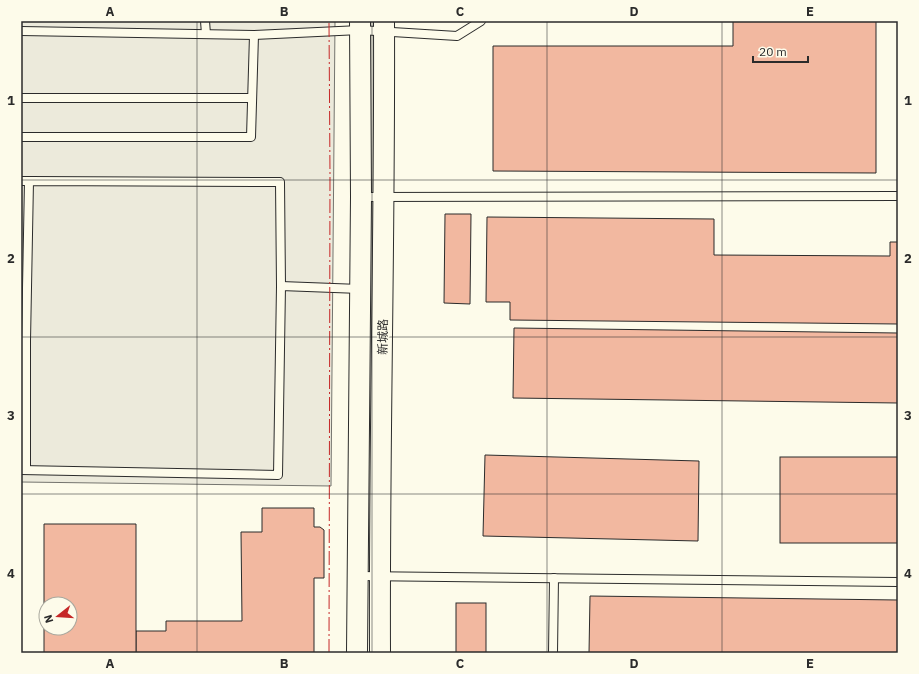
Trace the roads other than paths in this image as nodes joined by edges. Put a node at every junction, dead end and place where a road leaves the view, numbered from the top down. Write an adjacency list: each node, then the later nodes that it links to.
1 (205, 21): 6 (lane)
2 (481, 21): 4 (lane)
3 (360, 26): 4 (lane); 7 (lane); 13 (street, 新城路)
4 (384, 26): 14 (street, 新城路)
5 (21, 31): 6 (lane)
6 (206, 34): 7 (lane)
7 (254, 35): 9 (lane)
8 (21, 98): 9 (lane)
9 (252, 98): 10 (lane)
10 (21, 137)
11 (25, 181): 15 (lane); 17 (lane)
12 (898, 196): 14 (lane)
13 (361, 197): 14 (lane); 16 (street, 新城路)
14 (385, 197): 20 (street, 新城路)
15 (281, 286): 16 (lane); 18 (lane)
16 (360, 289): 19 (street, 新城路)
17 (24, 341): 18 (lane)
18 (23, 470)
19 (357, 576): 20 (lane); 23 (street, 新城路)
20 (380, 576): 21 (lane); 24 (street, 新城路)
21 (554, 578): 22 (lane); 25 (lane)
22 (898, 582)
23 (357, 653)
24 (380, 653)
25 (553, 653)

